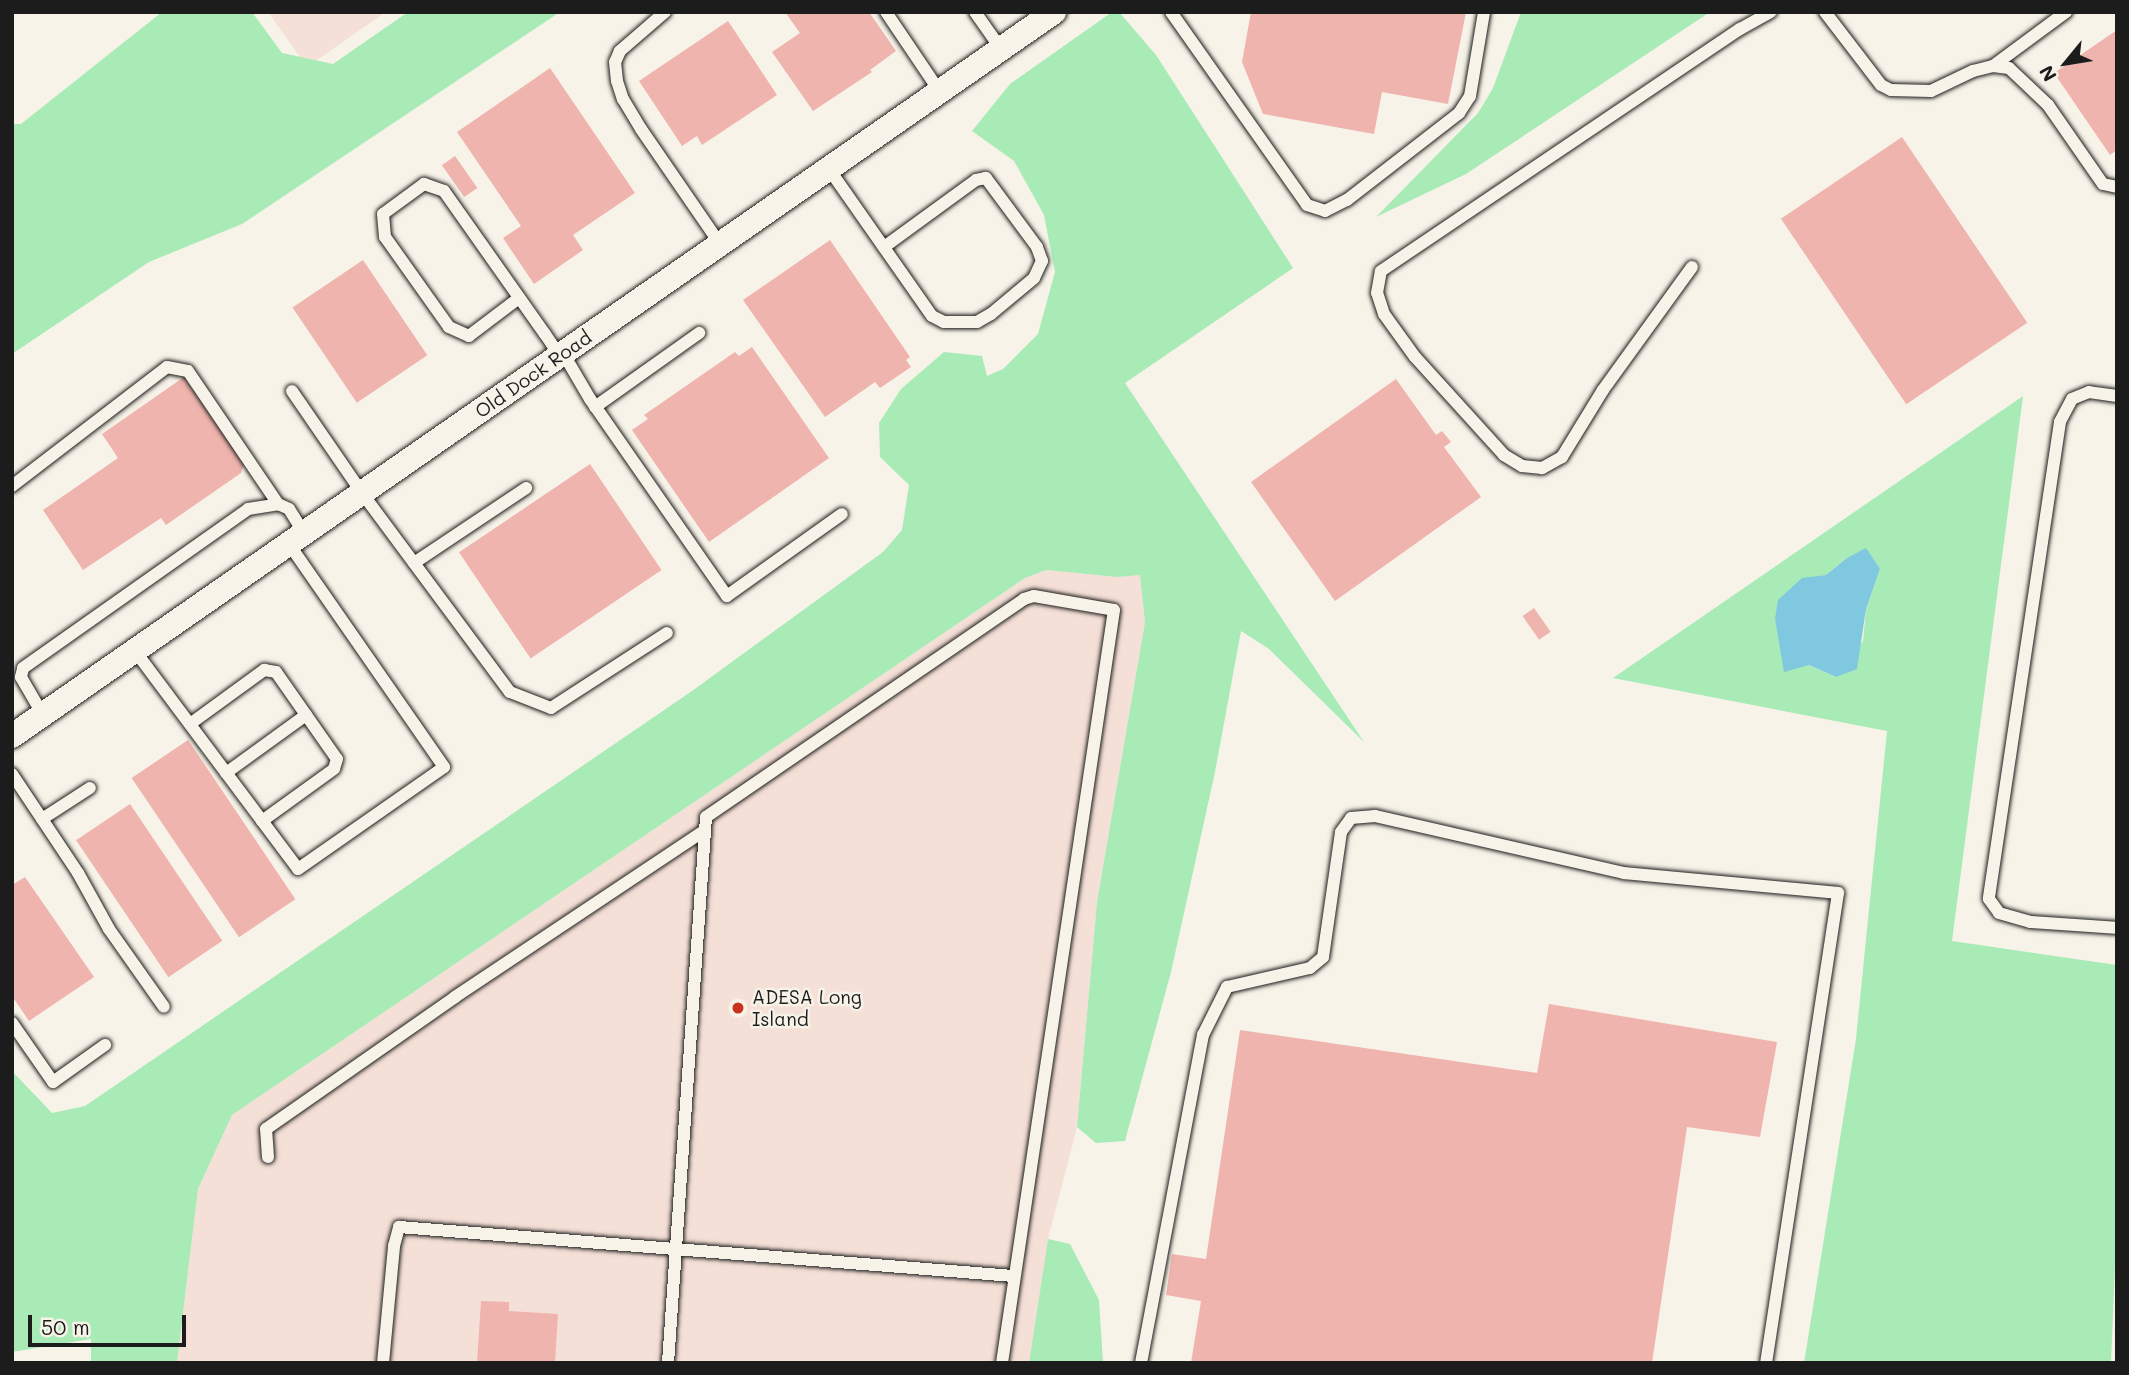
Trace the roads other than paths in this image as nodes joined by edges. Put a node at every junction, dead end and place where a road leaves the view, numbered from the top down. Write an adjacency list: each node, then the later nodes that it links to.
1 (665, 12): 15 (lane)
2 (886, 12): 12 (lane)
3 (975, 12): 10 (lane)
4 (1054, 12): 10 (street, Old Dock Road)
5 (1171, 12): 6 (lane)
6 (1484, 12)
7 (1771, 12): 17 (lane)
8 (1825, 12): 11 (lane)
9 (2066, 12): 11 (lane)
10 (1001, 49): 12 (street, Old Dock Road)
11 (1993, 66): 14 (lane)
12 (940, 92): 13 (street, Old Dock Road)
13 (829, 169): 15 (street, Old Dock Road); 16 (lane)
14 (2117, 187)
15 (720, 244): 20 (street, Old Dock Road)
16 (884, 247): 16 (lane)
17 (1692, 267)
18 (519, 298): 18 (lane); 20 (lane)
19 (699, 332): 23 (lane)
20 (561, 355): 23 (lane); 26 (street, Old Dock Road)
21 (292, 391): 26 (lane)
22 (2117, 396): 45 (lane)
23 (595, 407): 28 (lane)
24 (12, 486): 27 (lane)
25 (526, 488): 30 (lane)
26 (362, 493): 29 (street, Old Dock Road); 30 (lane)
27 (278, 504): 29 (lane); 34 (lane)
28 (842, 514)
29 (296, 539): 32 (street, Old Dock Road); 43 (lane)
30 (414, 563): 31 (lane)
31 (667, 633)
32 (135, 651): 35 (street, Old Dock Road); 37 (lane)
33 (12, 664): 34 (lane)
34 (21, 677): 35 (lane)
35 (43, 715): 38 (street, Old Dock Road)
36 (306, 715): 37 (lane); 39 (lane); 43 (lane)
37 (190, 724): 39 (lane)
38 (12, 736)
39 (226, 773): 43 (lane)
40 (12, 774): 42 (lane)
41 (90, 788): 42 (lane)
42 (43, 819): 46 (lane)
43 (262, 821)
44 (704, 831): 49 (lane); 50 (lane); 51 (lane)
45 (2117, 928)
46 (164, 1007)
47 (12, 1023): 48 (lane)
48 (105, 1045)
49 (268, 1157)
50 (676, 1250): 51 (lane); 52 (lane); 53 (lane)
51 (1014, 1276): 54 (lane)
52 (383, 1363)
53 (668, 1363)
54 (1002, 1363)
55 (1141, 1363): 56 (lane)
56 (1766, 1363)

